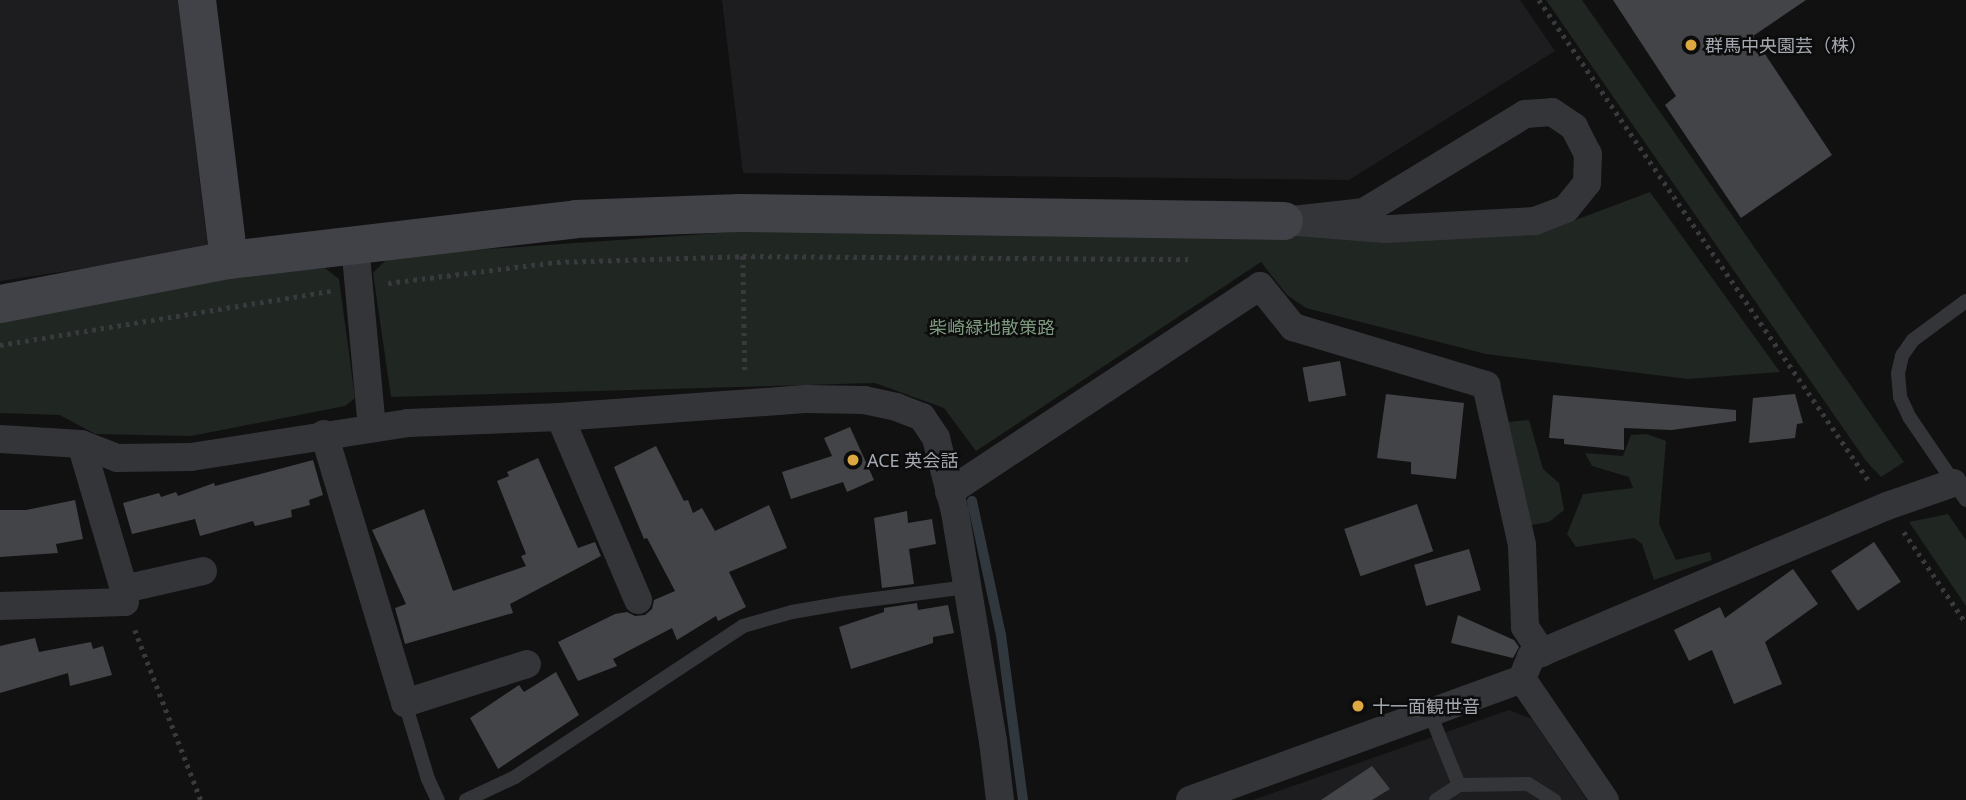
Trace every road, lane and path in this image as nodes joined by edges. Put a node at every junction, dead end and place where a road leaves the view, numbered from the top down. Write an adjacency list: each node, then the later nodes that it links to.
1 (197, 0): 7 (street)
2 (1539, 0): 20 (path)
3 (1284, 221): 3 (street); 4 (street)
4 (355, 245): 7 (street); 8 (street)
5 (743, 256): 6 (path); 8 (path); 12 (path)
6 (1205, 259)
7 (229, 260): 10 (street)
8 (359, 286): 11 (path); 14 (street)
9 (1966, 301): 18 (lane)
10 (0, 304)
11 (0, 345)
12 (745, 404): 13 (street); 19 (street)
13 (560, 416): 14 (street); 23 (street)
14 (373, 428): 15 (street)
15 (324, 434): 17 (street); 30 (street)
16 (0, 439): 17 (street)
17 (81, 444): 21 (street)
18 (1960, 491): 20 (street)
19 (949, 492): 22 (street); 27 (street)
20 (1887, 506): 26 (path); 27 (street)
21 (203, 571)
22 (967, 587): 35 (lane); 36 (street)
23 (638, 600)
24 (125, 602): 25 (street); 33 (path)
25 (0, 606)
26 (1966, 623)
27 (1542, 653): 29 (street)
28 (527, 664): 30 (street)
29 (1522, 679): 31 (street); 40 (street)
30 (405, 703): 34 (lane)
31 (1430, 713): 32 (lane); 37 (street)
32 (1459, 785): 38 (lane); 39 (lane)
33 (201, 800)
34 (438, 800)
35 (466, 800)
36 (1000, 800)
37 (1190, 800)
38 (1436, 800)
39 (1554, 800)
40 (1605, 800)

